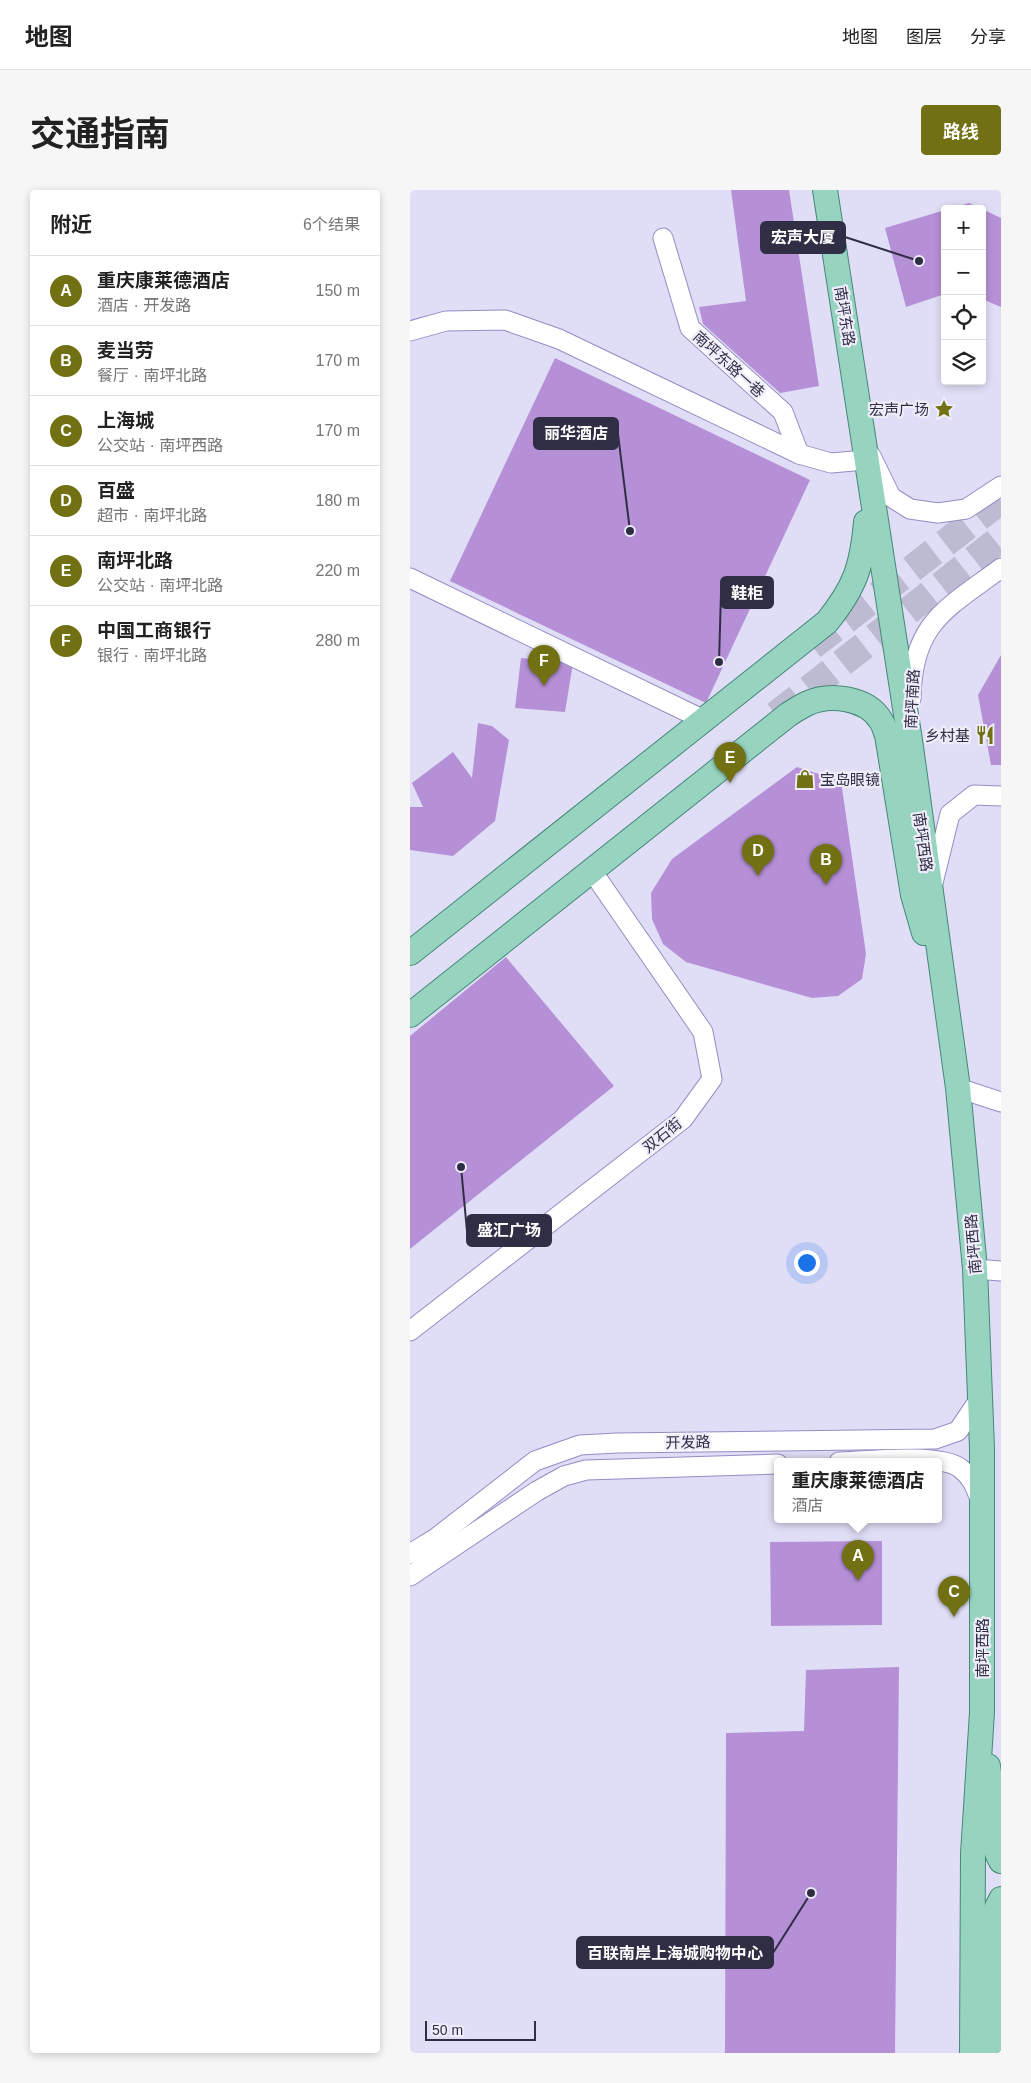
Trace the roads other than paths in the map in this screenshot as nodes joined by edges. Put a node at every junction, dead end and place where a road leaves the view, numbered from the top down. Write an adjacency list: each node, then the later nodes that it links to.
1 (825, 190): 4 (main road, 南坪东路)
2 (663, 238): 5 (street, 南坪东路一巷)
3 (410, 331): 5 (street)
4 (865, 451): 5 (street); 6 (street); 9 (main road); 10 (main road, 南坪西路)
5 (799, 454)
6 (1001, 486)
7 (1001, 568): 10 (street, 南坪南路)
8 (410, 578): 9 (street)
9 (704, 720): 14 (main road)
10 (910, 747): 13 (main road, 南坪西路)
11 (1001, 796): 13 (street)
12 (592, 871): 15 (main road); 16 (main road); 21 (street, 双石街)
13 (930, 892): 15 (main road, 南坪西路)
14 (410, 952)
15 (948, 1012): 17 (main road, 南坪西路)
16 (410, 1015)
17 (958, 1088): 18 (street); 19 (main road, 南坪西路)
18 (1001, 1102)
19 (975, 1269): 20 (street); 22 (main road, 南坪西路)
20 (1001, 1270)
21 (410, 1331)
22 (981, 1397): 25 (main road, 南坪西路); 26 (street, 开发路)
23 (942, 1461): 25 (street)
24 (774, 1464): 27 (street, 开发路)
25 (982, 1504): 28 (main road, 南坪西路)
26 (410, 1554)
27 (410, 1576)
28 (982, 1712): 29 (main road); 31 (main road, 南坪西路)
29 (1001, 1861)
30 (1001, 1899): 32 (main road)
31 (972, 2053)
32 (991, 2053)

